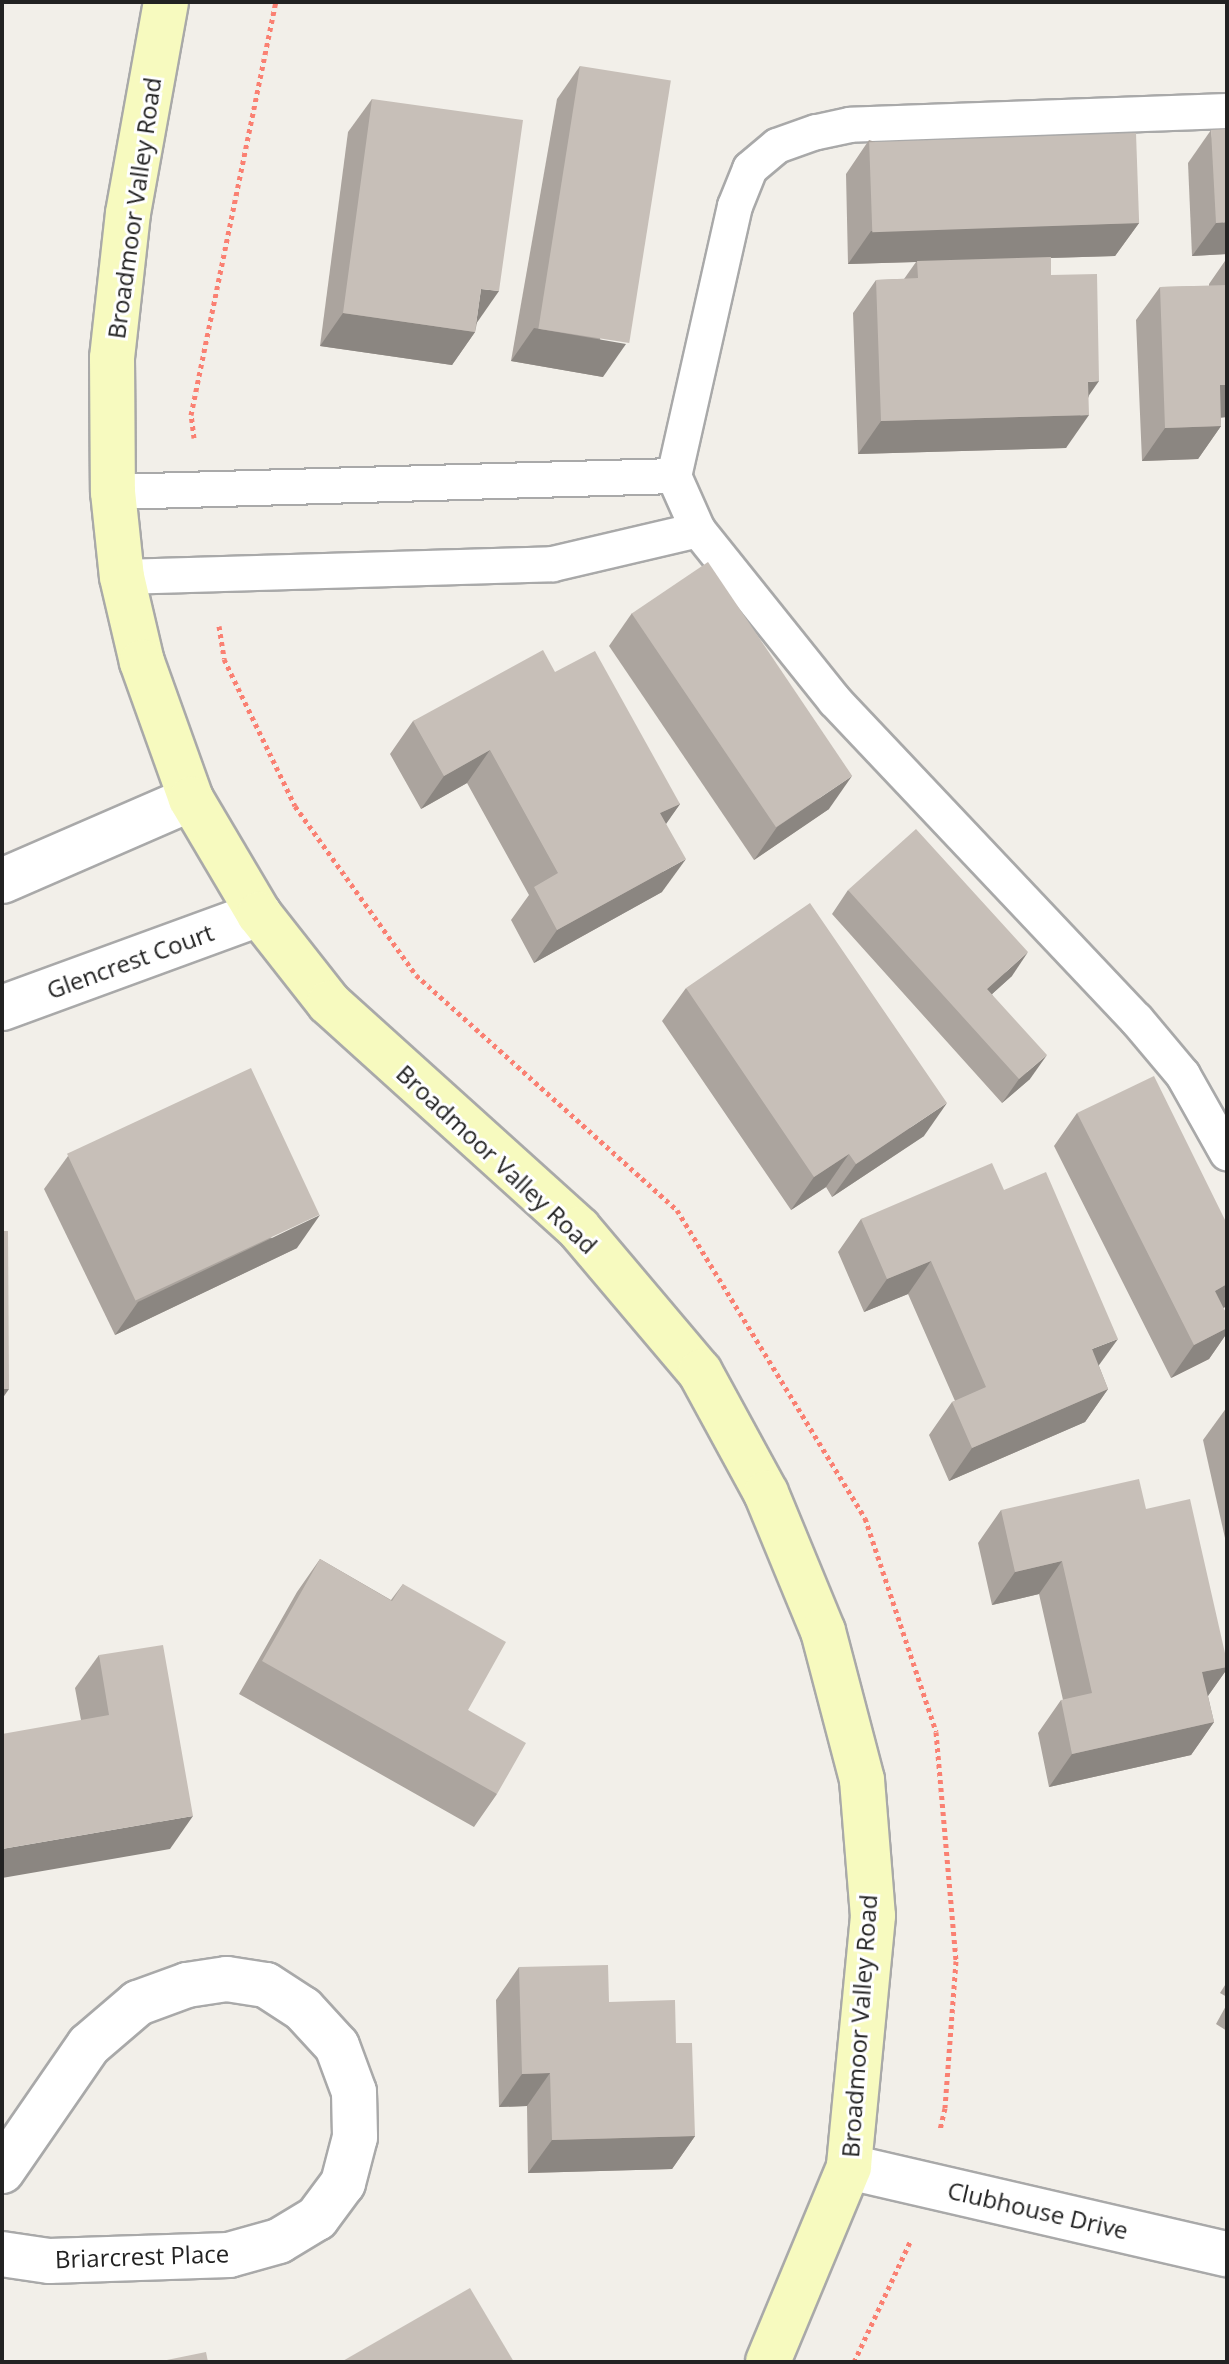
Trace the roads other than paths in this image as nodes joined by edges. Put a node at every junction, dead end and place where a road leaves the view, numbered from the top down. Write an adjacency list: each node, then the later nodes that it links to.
1 (158, 4): 4 (street, Broadmoor Valley Road)
2 (1227, 111): 3 (lane)
3 (674, 476): 4 (lane); 5 (lane)
4 (113, 492): 6 (street, Broadmoor Valley Road)
5 (698, 530): 6 (lane); 11 (lane)
6 (122, 577): 7 (street, Broadmoor Valley Road)
7 (191, 799): 8 (street); 9 (street, Broadmoor Valley Road)
8 (2, 881)
9 (259, 914): 10 (street, Glencrest Court); 12 (street, Broadmoor Valley Road)
10 (2, 1008)
11 (1227, 1153)
12 (849, 2167): 15 (street, Clubhouse Drive); 16 (street, Broadmoor Valley Road)
13 (2, 2171): 14 (street, Briarcrest Place)
14 (2, 2254)
15 (1227, 2254)
16 (768, 2362)

